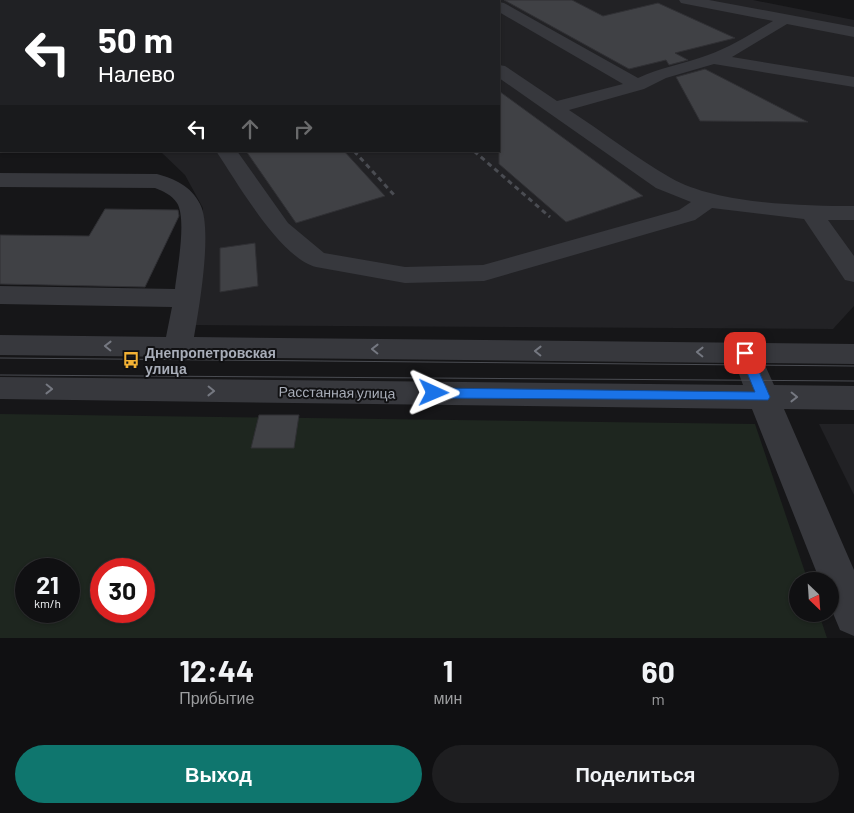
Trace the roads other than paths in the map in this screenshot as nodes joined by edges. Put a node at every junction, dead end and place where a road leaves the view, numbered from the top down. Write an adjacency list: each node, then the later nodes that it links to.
1 (686, 0): 4 (street)
2 (500, 7): 10 (street)
3 (815, 10): 5 (street)
4 (783, 18): 6 (street); 7 (street)
5 (854, 18)
6 (854, 32)
7 (714, 59): 9 (street); 10 (street)
8 (500, 71): 11 (street)
9 (854, 82)
10 (638, 86): 11 (street)
11 (554, 108): 14 (street)
12 (227, 152): 14 (street)
13 (0, 180): 19 (street)
14 (708, 201): 15 (street)
15 (811, 213): 16 (street); 17 (street)
16 (854, 213)
17 (854, 274)
18 (0, 295): 19 (street)
19 (188, 298): 21 (street)
20 (0, 345): 21 (street, one-way to 20)
21 (178, 347): 22 (street, one-way to 21)
22 (745, 353): 23 (street); 25 (street)
23 (854, 354)
24 (0, 388): 25 (street, Расстанная улица, one-way to 25)
25 (763, 397): 26 (street, Расстанная улица, one-way to 26); 27 (street)
26 (854, 398)
27 (854, 616)

